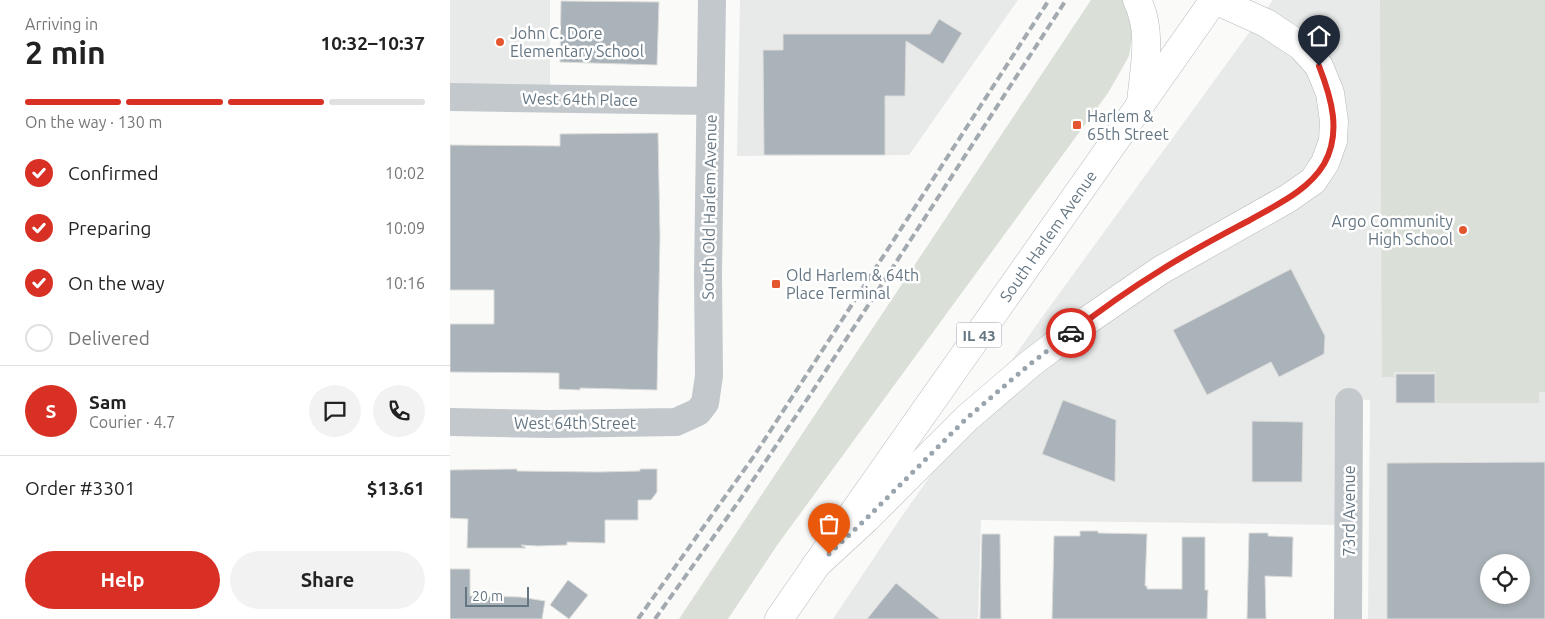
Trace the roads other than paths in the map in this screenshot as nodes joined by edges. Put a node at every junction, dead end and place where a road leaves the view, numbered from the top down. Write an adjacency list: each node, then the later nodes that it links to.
1 (712, 0): 5 (street, South Old Harlem Avenue)
2 (1137, 0): 6 (main road)
3 (1214, 0): 6 (main road, South Harlem Avenue / IL 43); 10 (main road)
4 (450, 97): 5 (street, West 64th Place)
5 (710, 101): 8 (street, South Old Harlem Avenue)
6 (1141, 104): 10 (main road, South Harlem Avenue / IL 43)
7 (1349, 402): 12 (street, 73rd Avenue)
8 (698, 412): 9 (street, West 64th Street)
9 (450, 422)
10 (816, 565): 11 (main road, South Harlem Avenue / IL 43)
11 (780, 619)
12 (1348, 619)

